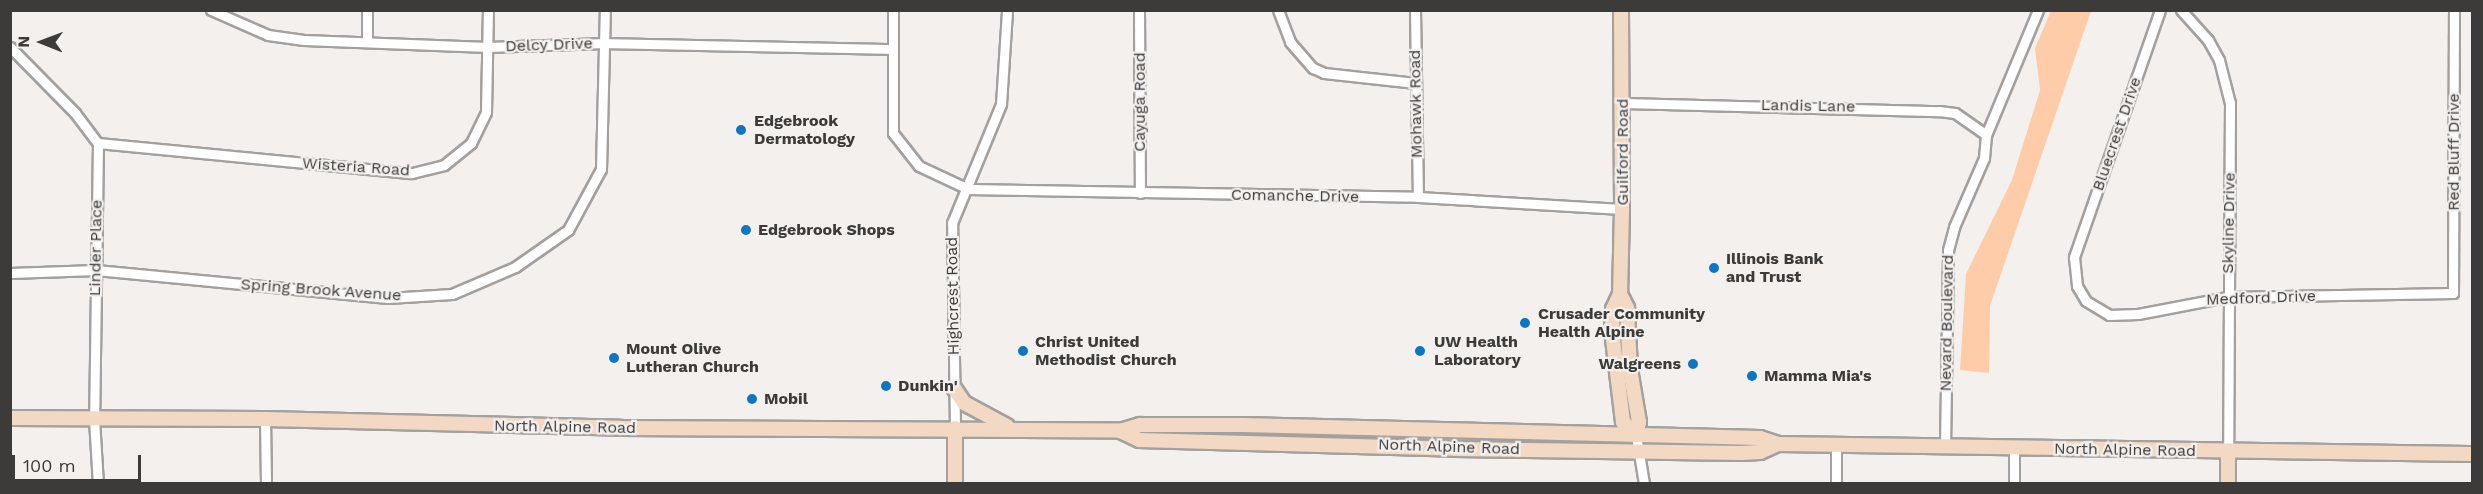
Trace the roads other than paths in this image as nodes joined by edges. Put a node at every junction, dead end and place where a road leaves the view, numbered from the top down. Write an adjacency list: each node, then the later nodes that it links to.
1 (367, 10): 15 (street)
2 (488, 10): 18 (street, Wisteria Road)
3 (605, 10): 16 (street, Spring Brook Avenue)
4 (893, 10): 19 (street)
5 (1007, 10): 24 (street, Highcrest Road)
6 (1139, 10): 25 (street, Cayuga Road)
7 (1278, 10): 20 (street)
8 (1415, 10): 20 (street, Mohawk Road)
9 (1621, 10): 21 (main road, Guilford Road)
10 (2038, 10): 22 (street, Nevard Boulevard)
11 (2160, 10): 28 (street, Bluecrest Drive)
12 (2181, 10): 32 (street, Skyline Drive)
13 (2454, 10): 31 (street, Red Bluff Drive)
14 (216, 12): 15 (street, Delcy Drive)
15 (367, 41): 18 (street, Delcy Drive)
16 (605, 43): 18 (street, Delcy Drive); 19 (street, Delcy Drive); 29 (street, Spring Brook Avenue)
17 (10, 47): 23 (street)
18 (488, 47): 23 (street, Wisteria Road)
19 (893, 49): 24 (street)
20 (1415, 83): 26 (street, Mohawk Road)
21 (1624, 103): 22 (street, Landis Lane); 27 (main road, Guilford Road)
22 (1986, 135): 43 (street, Nevard Boulevard)
23 (98, 143): 29 (street, Linder Place)
24 (968, 189): 25 (street, Comanche Drive); 33 (street, Highcrest Road)
25 (1140, 194): 26 (street, Comanche Drive)
26 (1418, 197): 27 (street, Comanche Drive)
27 (1622, 209): 40 (main road, Guilford Road)
28 (2074, 257): 32 (street, Medford Drive)
29 (96, 270): 30 (street, Spring Brook Avenue); 35 (street, Linder Place)
30 (10, 273)
31 (2453, 293): 32 (street, Medford Drive)
32 (2228, 297): 45 (street, Skyline Drive)
33 (954, 388): 37 (street, Highcrest Road); 38 (main road)
34 (10, 418): 35 (main road, North Alpine Road)
35 (94, 419): 36 (main road, North Alpine Road); 48 (street, Linder Place)
36 (265, 419): 37 (main road, North Alpine Road); 49 (street)
37 (955, 428): 38 (main road, North Alpine Road); 50 (main road, Highcrest Road)
38 (1014, 429): 39 (main road, North Alpine Road)
39 (1120, 431): 40 (main road, North Alpine Road); 46 (main road, North Alpine Road)
40 (1636, 435): 41 (main road, North Alpine Road); 46 (street)
41 (1778, 444): 42 (main road, North Alpine Road); 46 (main road, North Alpine Road)
42 (1836, 445): 43 (main road, North Alpine Road); 52 (street)
43 (1945, 447): 44 (main road, North Alpine Road)
44 (2014, 448): 45 (main road, North Alpine Road); 53 (street)
45 (2228, 451): 47 (main road, North Alpine Road); 54 (main road)
46 (1639, 452): 51 (street)
47 (2472, 454)
48 (98, 483)
49 (266, 483)
50 (955, 483)
51 (1644, 483)
52 (1836, 483)
53 (2014, 483)
54 (2228, 483)

